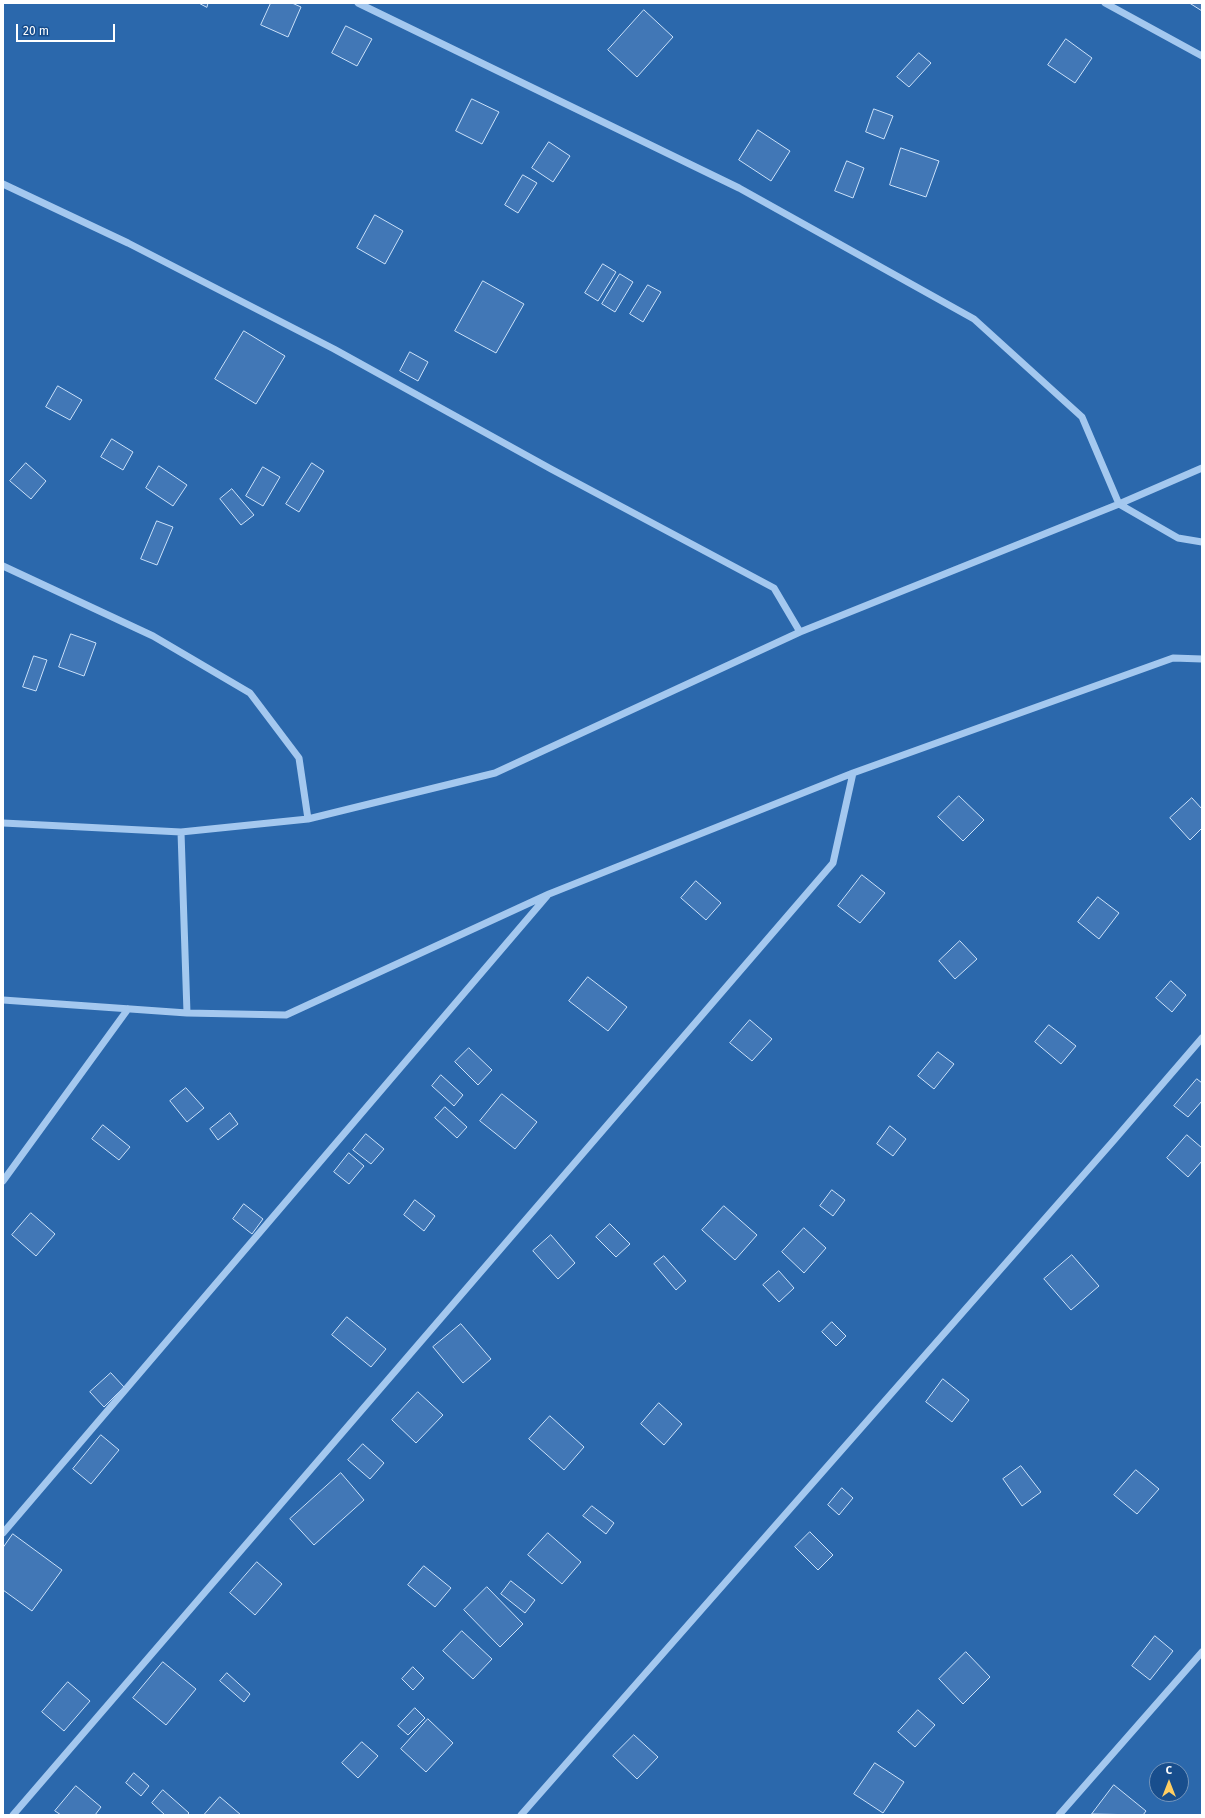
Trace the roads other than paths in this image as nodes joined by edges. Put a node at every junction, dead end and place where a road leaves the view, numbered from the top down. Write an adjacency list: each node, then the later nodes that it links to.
1 (358, 3): 6 (street)
2 (1105, 3): 3 (street)
3 (1202, 56)
4 (3, 184): 9 (street)
5 (1202, 468): 6 (street)
6 (1119, 504): 7 (street); 9 (street)
7 (1202, 542)
8 (3, 566): 12 (street)
9 (800, 632): 12 (street)
10 (1202, 659): 11 (street)
11 (853, 773): 15 (street); 23 (street)
12 (308, 819): 14 (street)
13 (3, 823): 14 (street)
14 (181, 832): 18 (street)
15 (549, 894): 18 (street); 21 (street)
16 (3, 1000): 17 (street)
17 (128, 1009): 18 (street); 20 (street)
18 (187, 1013)
19 (1202, 1038): 24 (street)
20 (3, 1181)
21 (3, 1533)
22 (1202, 1652): 25 (street)
23 (13, 1815)
24 (521, 1815)
25 (1059, 1815)

